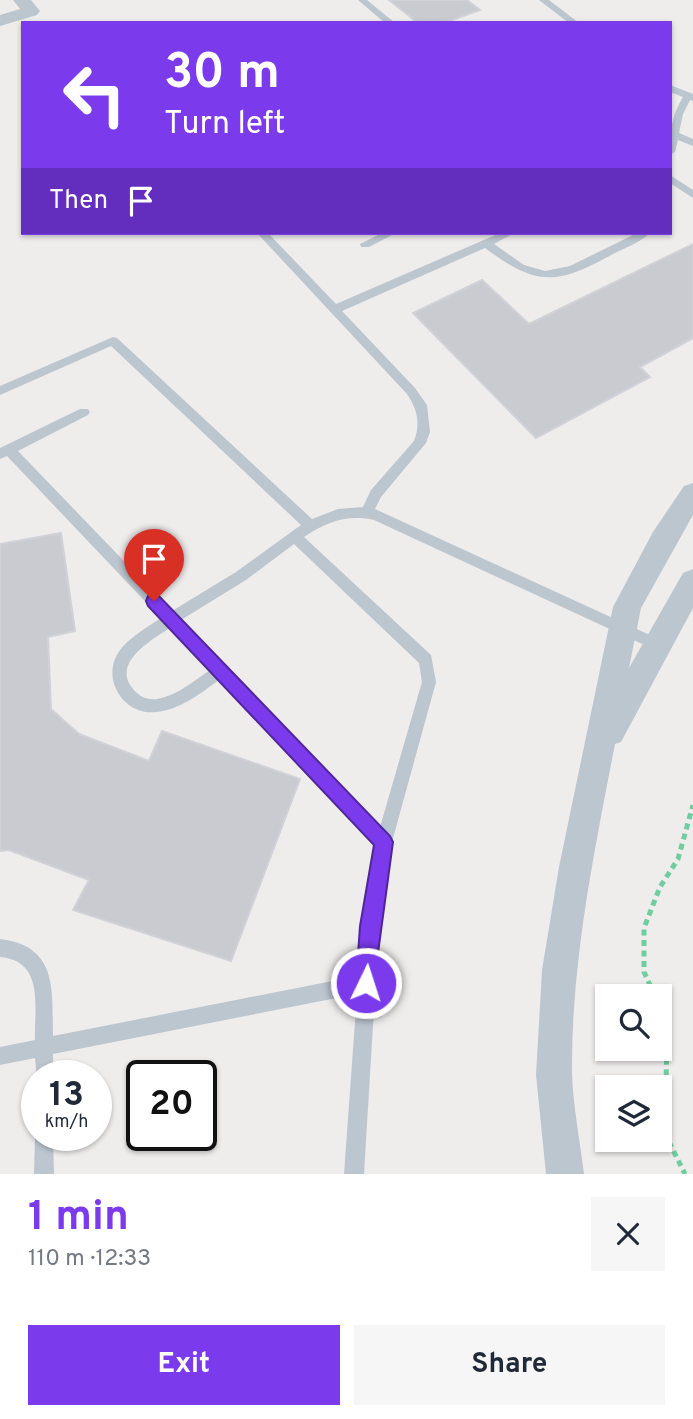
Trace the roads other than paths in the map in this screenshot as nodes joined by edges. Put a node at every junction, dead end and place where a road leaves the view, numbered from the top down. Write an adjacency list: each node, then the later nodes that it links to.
1 (362, 0): 5 (lane)
2 (543, 0): 6 (lane)
3 (27, 6): 4 (street)
4 (0, 21)
5 (388, 21)
6 (572, 21)
7 (672, 89): 8 (lane)
8 (690, 97): 9 (lane)
9 (672, 133): 10 (lane)
10 (693, 143)
11 (672, 179): 12 (lane)
12 (693, 195)
13 (264, 235): 19 (lane)
14 (386, 235): 18 (lane)
15 (504, 235): 17 (lane)
16 (641, 235): 17 (lane)
17 (486, 243): 19 (lane)
18 (365, 244)
19 (334, 310): 24 (lane)
20 (0, 391): 25 (lane)
21 (83, 412): 22 (lane)
22 (5, 452): 28 (lane)
23 (693, 493): 29 (street)
24 (366, 512): 25 (lane); 29 (lane)
25 (310, 526): 26 (lane)
26 (295, 537): 28 (lane); 33 (lane)
27 (693, 581): 30 (street)
28 (172, 620): 31 (lane); 31 (lane)
29 (622, 629): 30 (lane); 32 (street)
30 (658, 645): 32 (street)
31 (220, 671): 33 (lane)
32 (596, 756): 42 (street)
33 (384, 842): 35 (lane)
34 (0, 948): 36 (lane)
35 (366, 983): 36 (lane); 41 (lane)
36 (44, 1048): 37 (lane); 38 (lane)
37 (0, 1056)
38 (44, 1060)
39 (44, 1151): 40 (lane)
40 (44, 1174)
41 (354, 1174)
42 (565, 1174)

